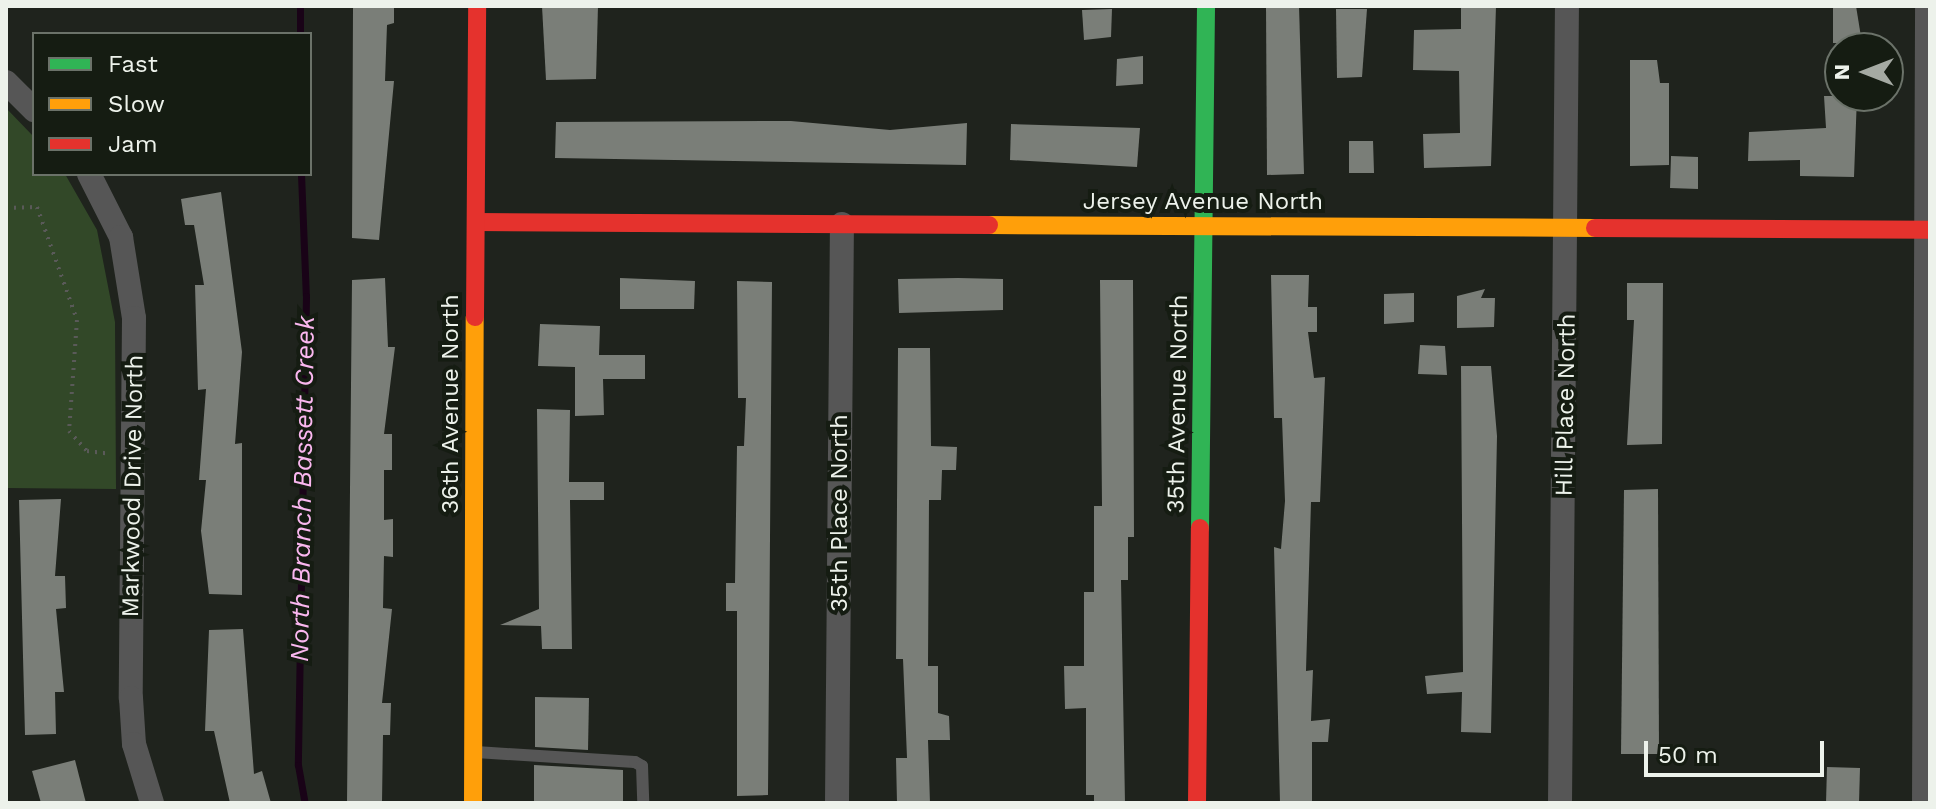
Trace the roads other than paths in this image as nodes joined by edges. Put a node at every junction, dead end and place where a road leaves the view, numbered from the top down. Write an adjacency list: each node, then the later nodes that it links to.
1 (477, 6): 8 (street, 36th Avenue North)
2 (1206, 6): 10 (street, 35th Avenue North)
3 (1567, 6): 11 (street, Hill Place North)
4 (1927, 6): 12 (street)
5 (6, 82): 6 (street)
6 (32, 108)
7 (90, 176): 14 (street, Markwood Drive North)
8 (476, 222): 9 (street, Jersey Avenue North); 13 (street, 36th Avenue North)
9 (842, 224): 10 (street, Jersey Avenue North); 17 (street, 35th Place North)
10 (1204, 226): 11 (street, Jersey Avenue North); 18 (street, 35th Avenue North)
11 (1569, 229): 12 (street, Jersey Avenue North); 19 (street, Hill Place North)
12 (1929, 230): 20 (street)
13 (474, 752): 15 (street, 36th Avenue North); 16 (lane)
14 (152, 803)
15 (473, 803)
16 (643, 803)
17 (837, 803)
18 (1197, 803)
19 (1560, 803)
20 (1924, 803)

